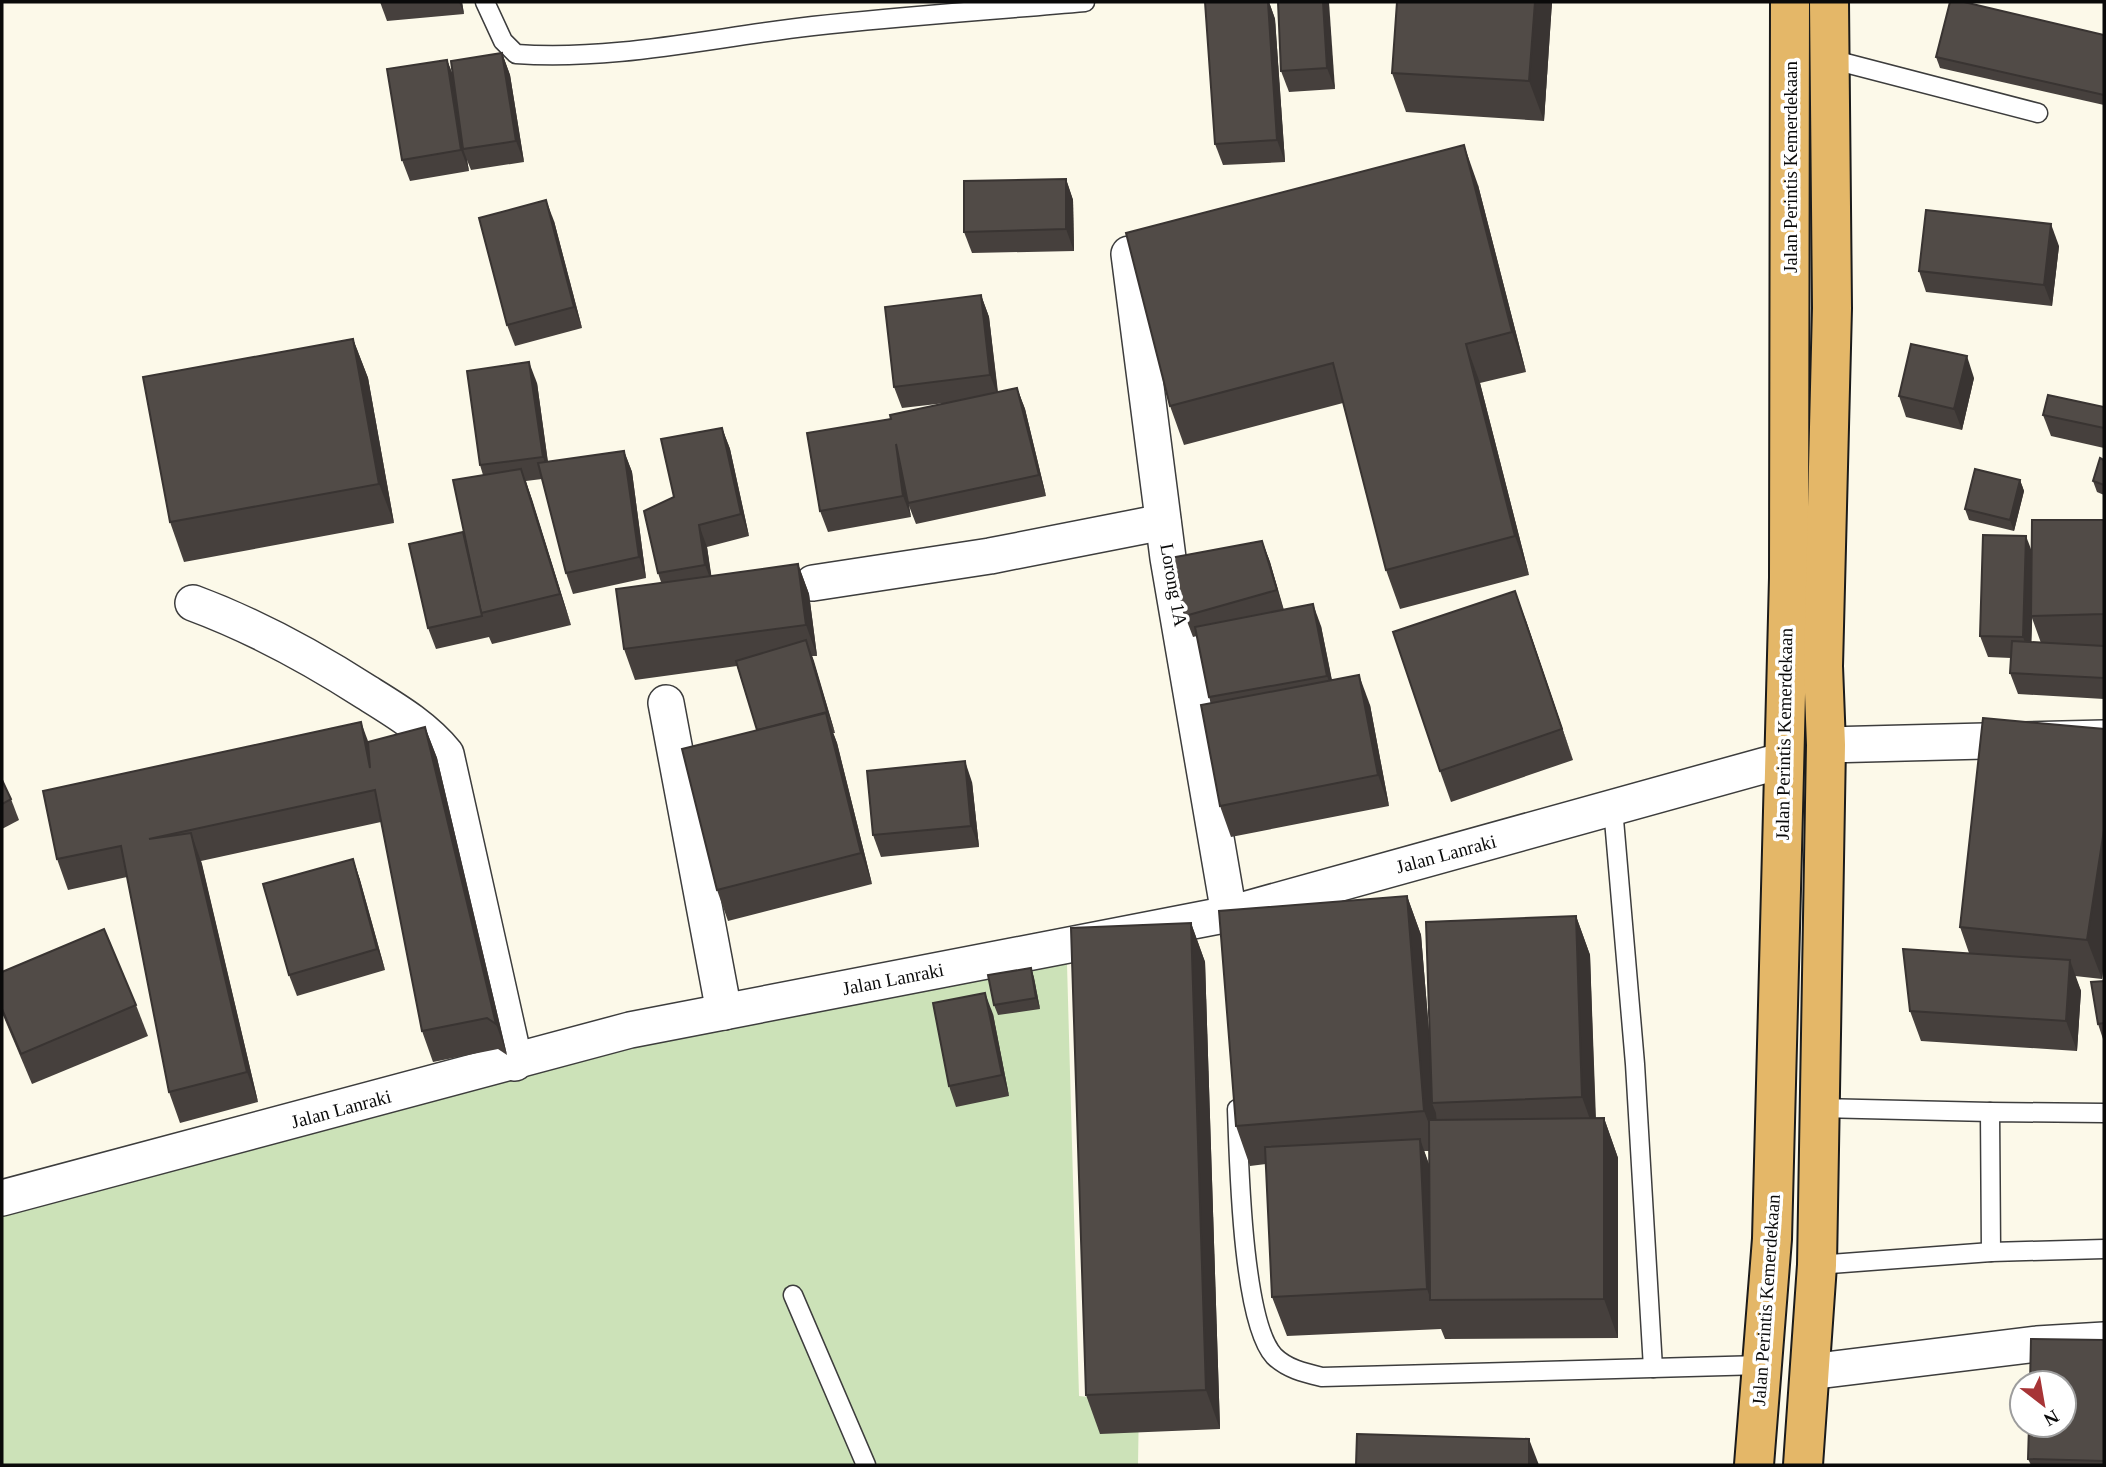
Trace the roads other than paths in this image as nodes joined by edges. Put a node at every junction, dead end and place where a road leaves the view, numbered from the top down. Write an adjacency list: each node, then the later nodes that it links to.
1 (485, 2): 2 (lane)
2 (1085, 2)
3 (1790, 2): 14 (highway, Jalan Perintis Kemerdekaan)
4 (1829, 2): 5 (highway, Jalan Perintis Kemerdekaan)
5 (1830, 60): 6 (lane); 13 (highway, Jalan Perintis Kemerdekaan)
6 (2038, 113)
7 (1129, 254): 8 (street, Lorong 1A)
8 (1163, 522): 9 (street); 16 (street, Lorong 1A)
9 (813, 583)
10 (193, 603): 18 (street)
11 (666, 703): 17 (street)
12 (2104, 738): 13 (street)
13 (1826, 745): 20 (highway, Jalan Perintis Kemerdekaan)
14 (1784, 760): 15 (street, Jalan Lanraki); 29 (highway, Jalan Perintis Kemerdekaan)
15 (1613, 808): 16 (street, Jalan Lanraki); 30 (lane)
16 (1229, 921): 17 (street, Jalan Lanraki)
17 (724, 1012): 18 (street, Jalan Lanraki)
18 (515, 1063): 23 (street, Jalan Lanraki)
19 (1236, 1094): 30 (lane)
20 (1819, 1108): 21 (lane); 26 (highway, Jalan Perintis Kemerdekaan)
21 (1990, 1112): 22 (lane); 25 (lane)
22 (2104, 1113)
23 (2, 1198)
24 (2104, 1249): 25 (lane)
25 (1991, 1252): 26 (lane)
26 (1817, 1265): 31 (highway, Jalan Perintis Kemerdekaan)
27 (793, 1295): 32 (lane)
28 (2104, 1340): 31 (street)
29 (1762, 1365): 30 (lane); 33 (highway, Jalan Perintis Kemerdekaan)
30 (1653, 1368)
31 (1809, 1372): 34 (highway, Jalan Perintis Kemerdekaan)
32 (866, 1465)
33 (1754, 1465)
34 (1803, 1465)

